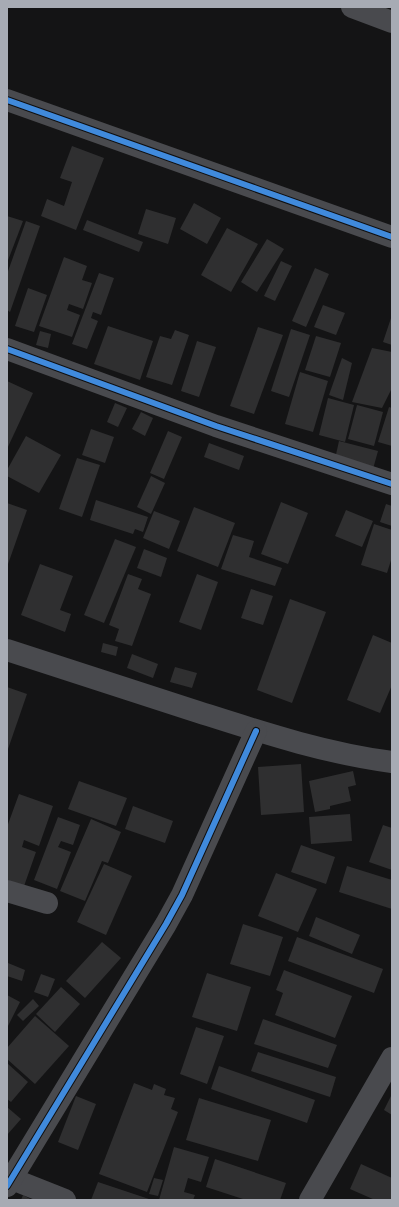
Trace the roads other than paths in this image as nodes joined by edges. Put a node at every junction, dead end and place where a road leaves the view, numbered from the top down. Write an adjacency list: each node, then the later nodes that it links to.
1 (352, 7): 2 (street)
2 (392, 22)
3 (7, 100): 4 (street)
4 (392, 237)
5 (7, 349): 6 (street)
6 (392, 484)
7 (7, 650): 8 (street)
8 (256, 731): 9 (street); 13 (street)
9 (392, 762)
10 (7, 891): 11 (street)
11 (47, 903)
12 (392, 1058): 15 (street)
13 (9, 1180): 14 (street)
14 (65, 1200)
15 (310, 1200)

